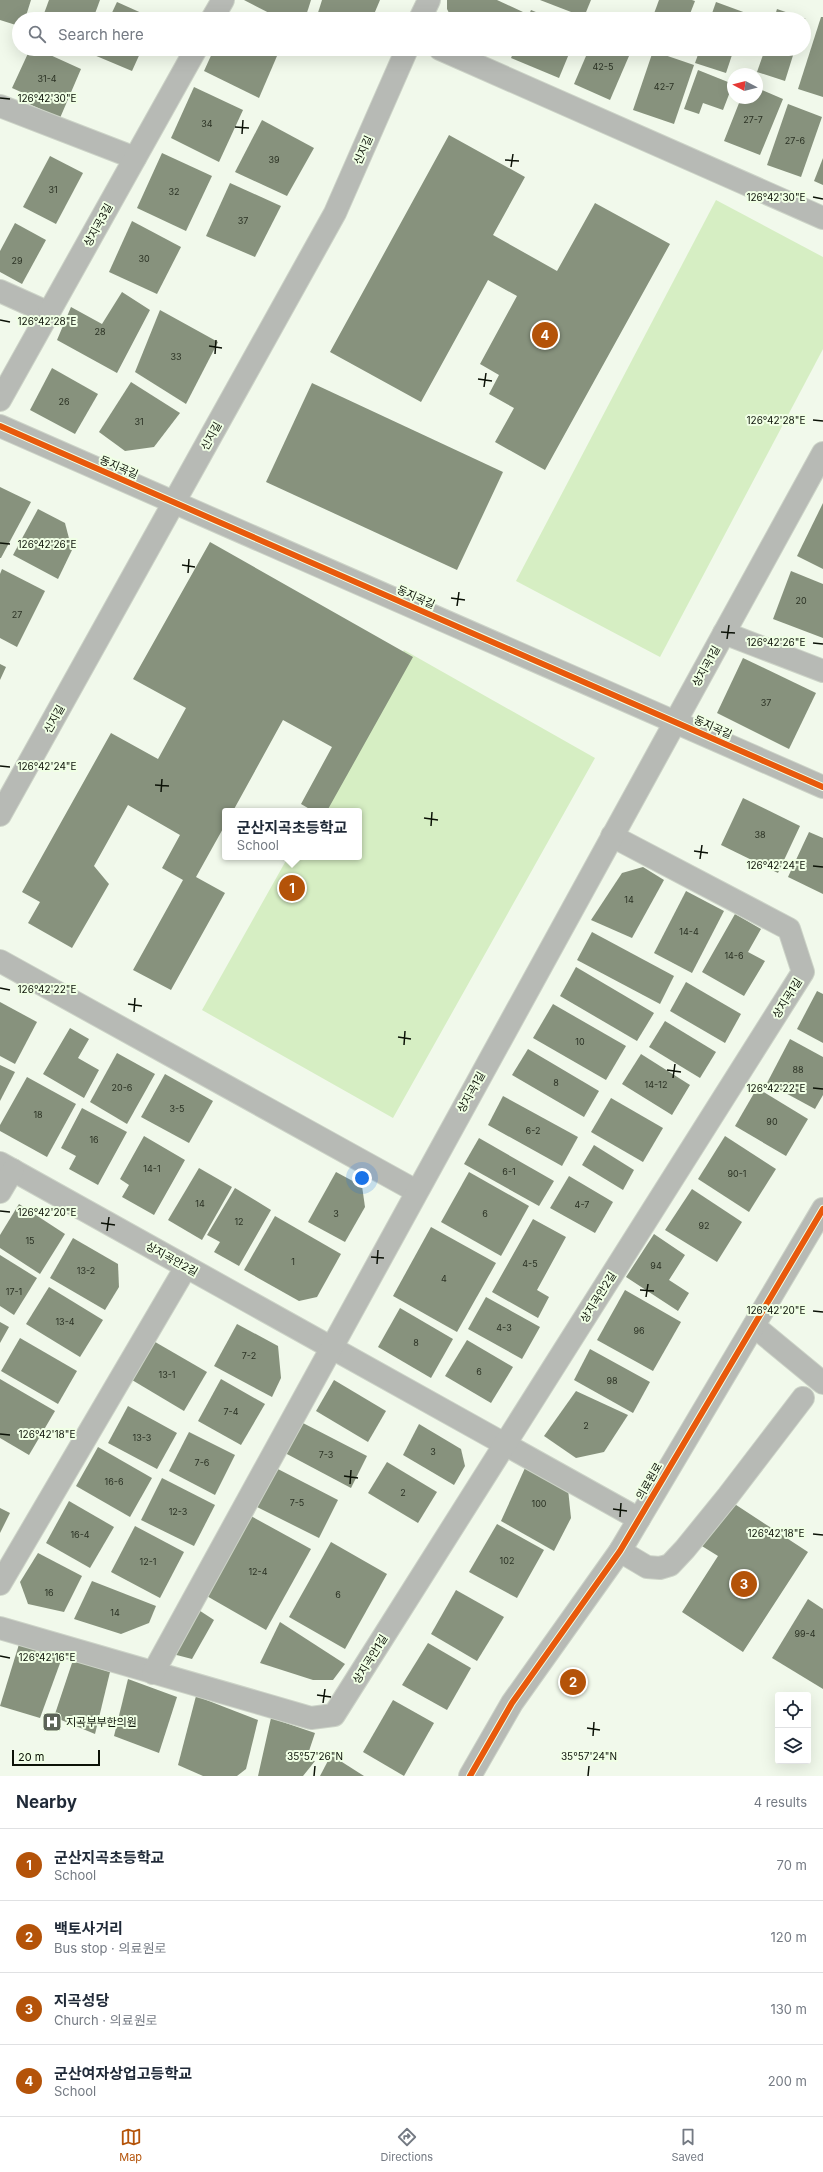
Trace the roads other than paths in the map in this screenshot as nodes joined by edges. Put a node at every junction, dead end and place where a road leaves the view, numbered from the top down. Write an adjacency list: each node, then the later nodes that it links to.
1 (429, 0): 2 (street)
2 (423, 12)
3 (192, 56): 7 (street, 상지곡3길)
4 (404, 56): 14 (street, 신지길)
5 (456, 56): 8 (street)
6 (0, 106): 7 (street)
7 (135, 158): 10 (street, 상지곡3길)
8 (823, 218)
9 (0, 291): 10 (street)
10 (49, 313): 11 (street, 상지곡3길)
11 (0, 400)
12 (0, 426): 14 (street, 동지곡길)
13 (823, 453): 15 (street, 상지곡1길)
14 (175, 502): 17 (street, 동지곡길); 19 (street, 신지길)
15 (724, 633): 16 (street); 17 (street, 상지곡1길)
16 (823, 671)
17 (675, 721): 18 (street, 동지곡길); 20 (street, 상지곡1길)
18 (823, 787)
19 (0, 816)
20 (612, 836): 22 (street, 상지곡1길); 24 (street, 상지곡1길)
21 (0, 961): 24 (street)
22 (691, 1150): 32 (street, 상지곡안2길)
23 (6, 1166): 25 (street, 상지곡안2길); 27 (street, 상지곡안2길)
24 (416, 1191): 29 (street, 상지곡1길)
25 (0, 1192)
26 (823, 1209): 28 (street, 의료원로)
27 (186, 1267): 29 (street, 상지곡안2길); 35 (street)
28 (754, 1326): 30 (street); 33 (street, 의료원로)
29 (331, 1347): 32 (street, 상지곡안2길); 37 (street)
30 (823, 1382)
31 (803, 1398): 34 (street)
32 (506, 1444): 33 (street, 상지곡안2길); 37 (street, 상지곡안1길)
33 (639, 1519): 34 (street, 의료원로)
34 (620, 1551): 38 (street, 의료원로)
35 (0, 1584)
36 (0, 1628): 37 (street, 상지곡안1길)
37 (153, 1672)
38 (470, 1776)

